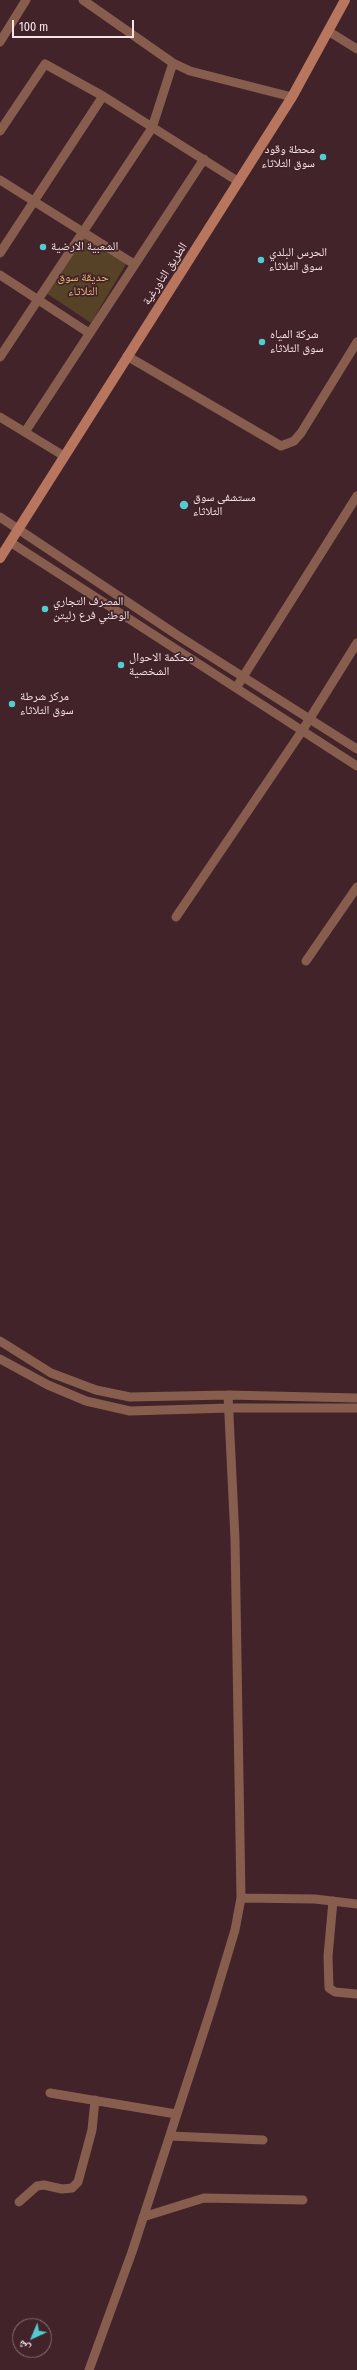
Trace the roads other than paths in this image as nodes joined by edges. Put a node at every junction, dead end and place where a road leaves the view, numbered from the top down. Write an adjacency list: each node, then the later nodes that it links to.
1 (26, 0): 5 (street)
2 (83, 0): 7 (street)
3 (345, 0): 4 (street, الطريق التاورغية)
4 (328, 31): 6 (street); 9 (street, الطريق التاورغية)
5 (0, 42)
6 (357, 49)
7 (173, 63): 9 (street); 10 (street)
8 (103, 96): 10 (street); 11 (street); 15 (street)
9 (292, 97): 14 (street, الطريق التاورغية)
10 (152, 128): 12 (street); 16 (street)
11 (0, 131)
12 (204, 159): 14 (street); 18 (street)
13 (0, 180): 15 (street)
14 (239, 182): 23 (street, الطريق التاورغية)
15 (34, 201): 16 (street); 17 (street)
16 (82, 232): 18 (street); 20 (street)
17 (0, 253)
18 (134, 264): 21 (street)
19 (0, 276): 20 (street)
20 (39, 300): 21 (street); 24 (street)
21 (90, 333): 26 (street)
22 (357, 342): 23 (street)
23 (128, 356): 27 (street, الطريق التاورغية)
24 (0, 357)
25 (0, 417): 26 (street)
26 (24, 432): 27 (street)
27 (64, 456): 30 (street, الطريق التاورغية)
28 (357, 496): 34 (street)
29 (0, 517): 30 (street)
30 (18, 529): 31 (street, الطريق التاورغية); 34 (street)
31 (10, 542): 32 (street, الطريق التاورغية); 35 (street)
32 (0, 558)
33 (357, 643): 36 (street)
34 (244, 676): 35 (street); 36 (street)
35 (236, 688): 37 (street)
36 (310, 718): 37 (street); 38 (street)
37 (302, 731): 39 (street); 41 (street)
38 (357, 749)
39 (357, 766)
40 (357, 887): 42 (street)
41 (176, 917)
42 (306, 961)
43 (0, 1341): 45 (street)
44 (2, 1362): 47 (street)
45 (228, 1395): 46 (street); 47 (street)
46 (357, 1398)
47 (230, 1408): 48 (street); 49 (street)
48 (357, 1408)
49 (241, 1898): 50 (street); 55 (street)
50 (333, 1901): 51 (street); 52 (street)
51 (357, 1904)
52 (357, 1994)
53 (50, 2093): 54 (street)
54 (95, 2100): 55 (street); 59 (street)
55 (176, 2114): 56 (street)
56 (170, 2136): 57 (street); 60 (street)
57 (263, 2140)
58 (303, 2200): 60 (street)
59 (19, 2202)
60 (143, 2217): 61 (street)
61 (89, 2370)

